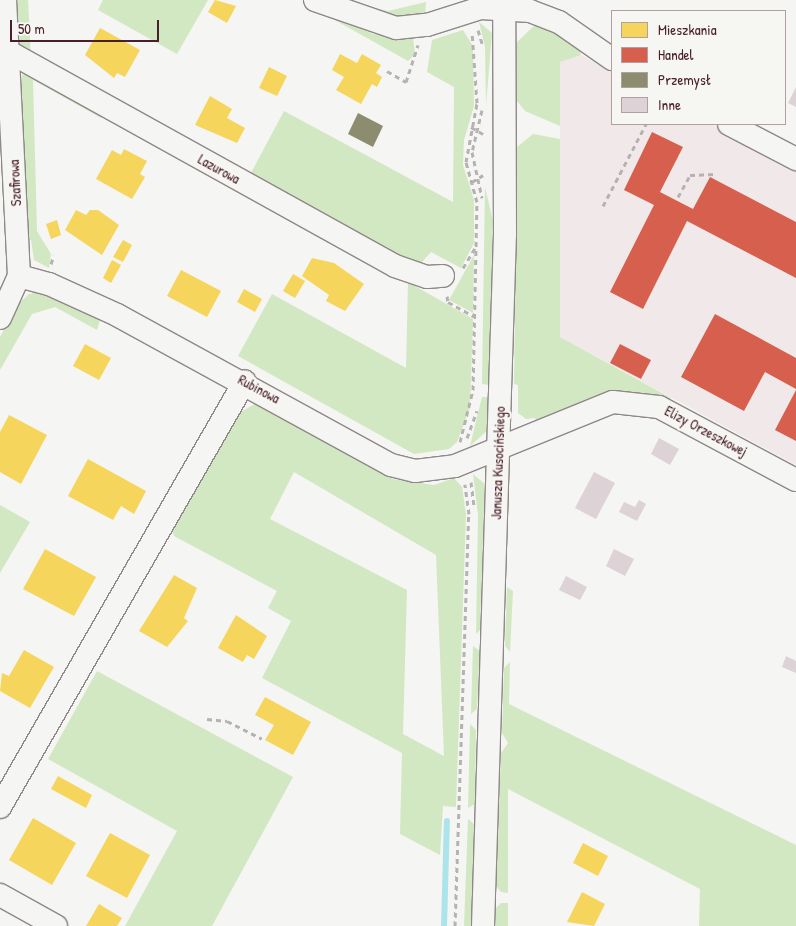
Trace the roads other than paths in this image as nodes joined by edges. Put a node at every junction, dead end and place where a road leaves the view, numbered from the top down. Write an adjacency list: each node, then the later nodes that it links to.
1 (5, 0): 4 (street, Szafirowa)
2 (315, 0): 3 (street)
3 (504, 4): 5 (street); 12 (street, Janusza Kusocińskiego)
4 (4, 49): 8 (street, Szafirowa); 9 (street, Lazurowa)
5 (611, 58)
6 (731, 125): 7 (street)
7 (796, 159)
8 (20, 276): 10 (street); 11 (street, Rubinowa)
9 (443, 276)
10 (0, 318)
11 (245, 381): 12 (street, Rubinowa); 14 (street)
12 (499, 449): 13 (street, Elizy Orzeszkowej); 17 (street, Janusza Kusocińskiego)
13 (796, 480)
14 (0, 807)
15 (0, 895): 16 (street)
16 (56, 926)
17 (483, 926)

